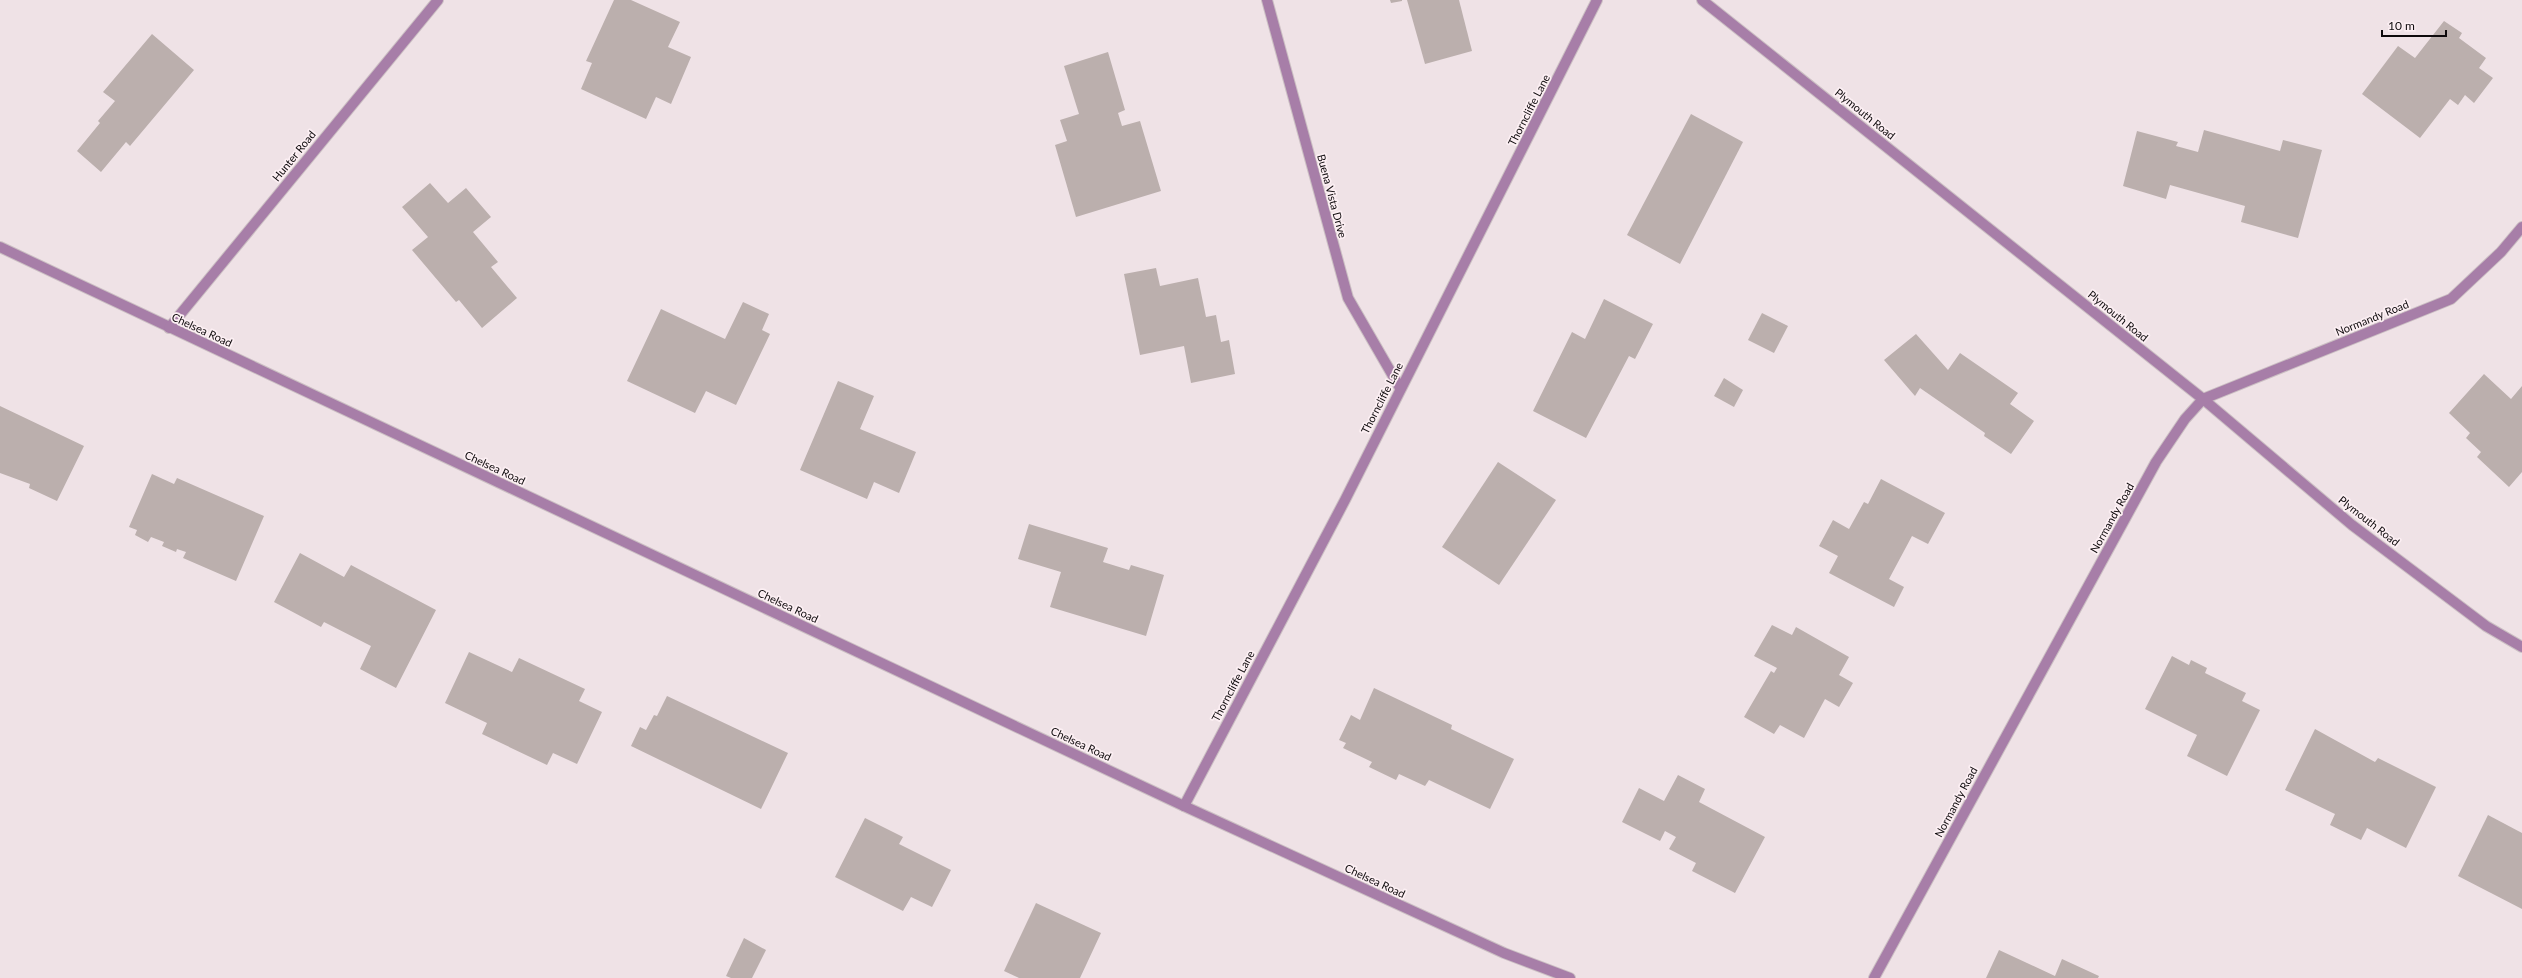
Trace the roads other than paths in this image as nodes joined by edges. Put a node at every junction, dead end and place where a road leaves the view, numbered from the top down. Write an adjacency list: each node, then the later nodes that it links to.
1 (438, 0): 7 (street, Hunter Road)
2 (1267, 0): 8 (street, Buena Vista Drive)
3 (1597, 0): 8 (street, Thorncliffe Lane)
4 (1702, 0): 9 (street, Plymouth Road)
5 (2522, 227): 9 (street, Normandy Road)
6 (0, 247): 7 (street, Chelsea Road)
7 (169, 328): 11 (street, Chelsea Road)
8 (1400, 388): 11 (street, Thorncliffe Lane)
9 (2203, 399): 10 (street, Plymouth Road); 13 (street, Normandy Road)
10 (2522, 647)
11 (1184, 806): 12 (street, Chelsea Road)
12 (1570, 978)
13 (1874, 978)

